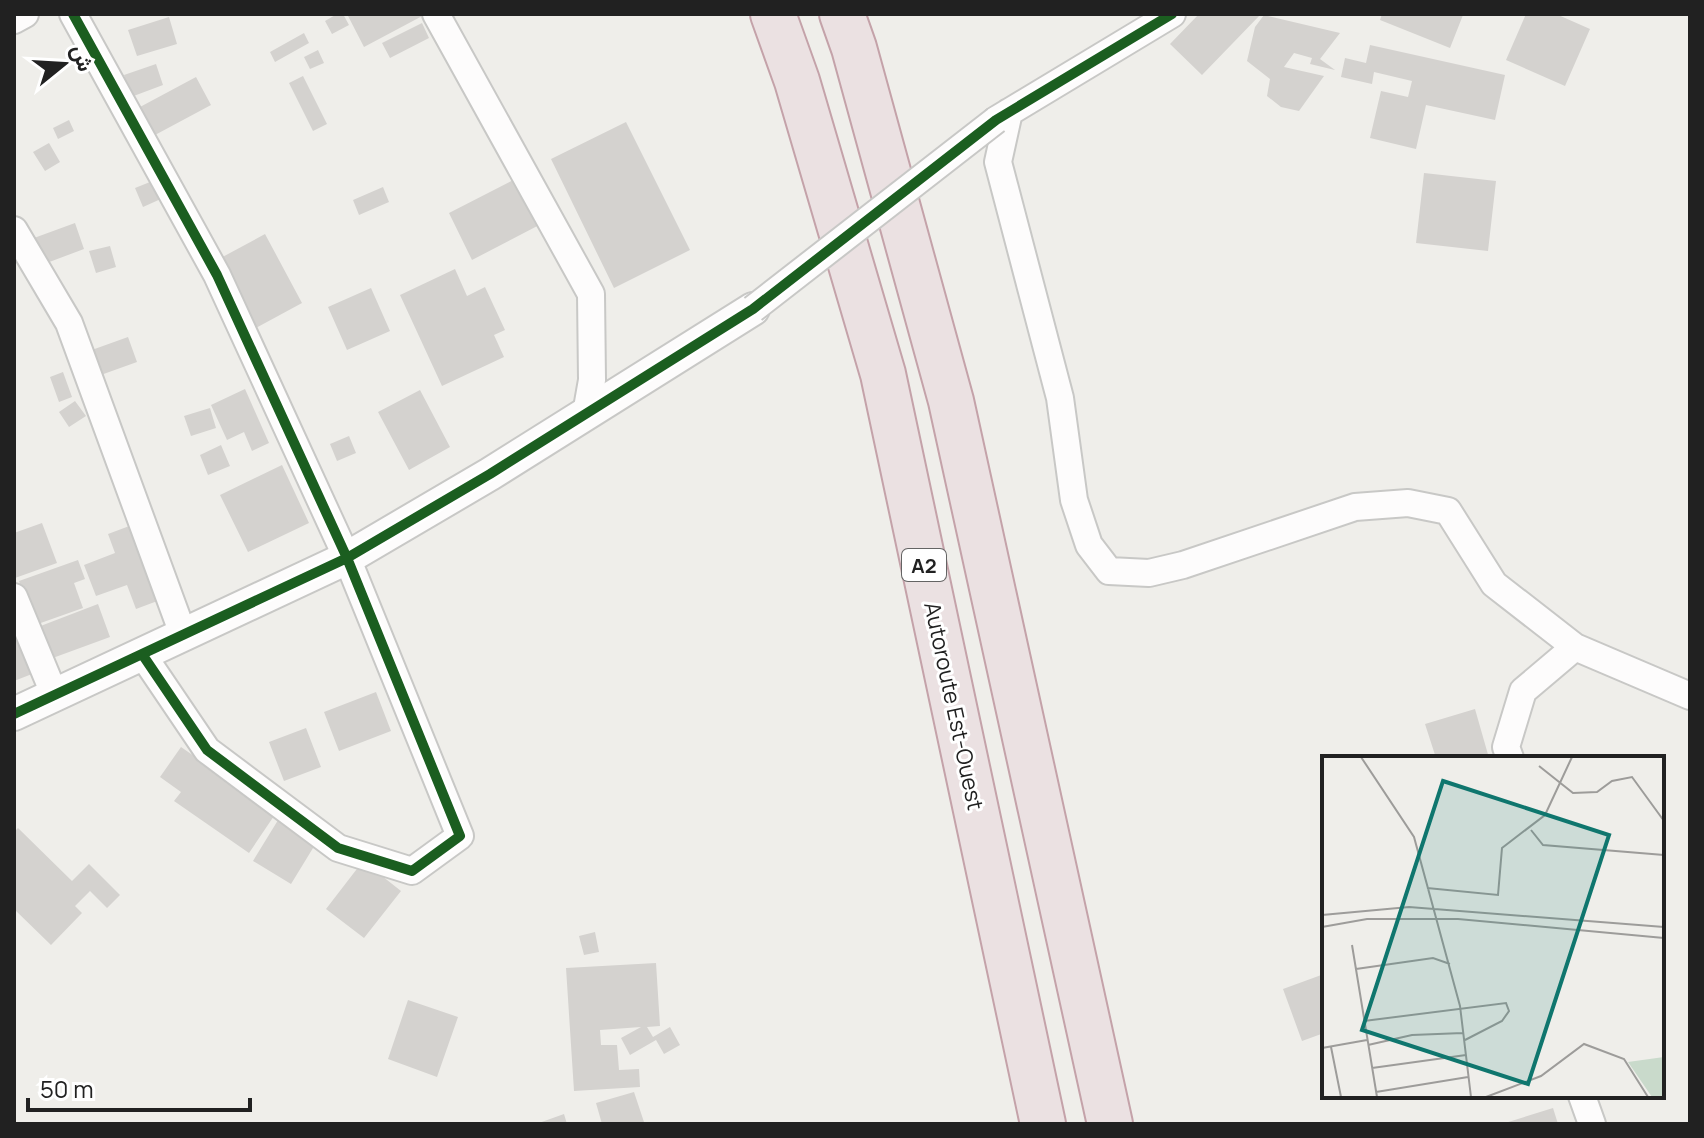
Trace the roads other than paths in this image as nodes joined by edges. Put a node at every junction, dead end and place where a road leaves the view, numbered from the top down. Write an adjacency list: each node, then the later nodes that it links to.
1 (25, 14): 7 (street)
2 (73, 14): 12 (street)
3 (436, 14): 11 (street)
4 (773, 14): 22 (highway, Autoroute Est-Ouest / A2)
5 (842, 14): 23 (highway)
6 (1172, 14): 8 (street)
7 (14, 20)
8 (1003, 116): 10 (street, bridge); 15 (street)
9 (14, 230): 14 (street)
10 (753, 309): 11 (street)
11 (586, 414): 12 (street)
12 (347, 558): 14 (street); 16 (street)
13 (14, 597): 17 (street)
14 (183, 634): 16 (street)
15 (1575, 647): 18 (street); 20 (street)
16 (142, 654): 17 (street)
17 (55, 696): 19 (street)
18 (1690, 696)
19 (14, 714)
20 (1509, 756)
21 (1583, 1098): 24 (street)
22 (1043, 1124)
23 (1110, 1124)
24 (1592, 1124)

